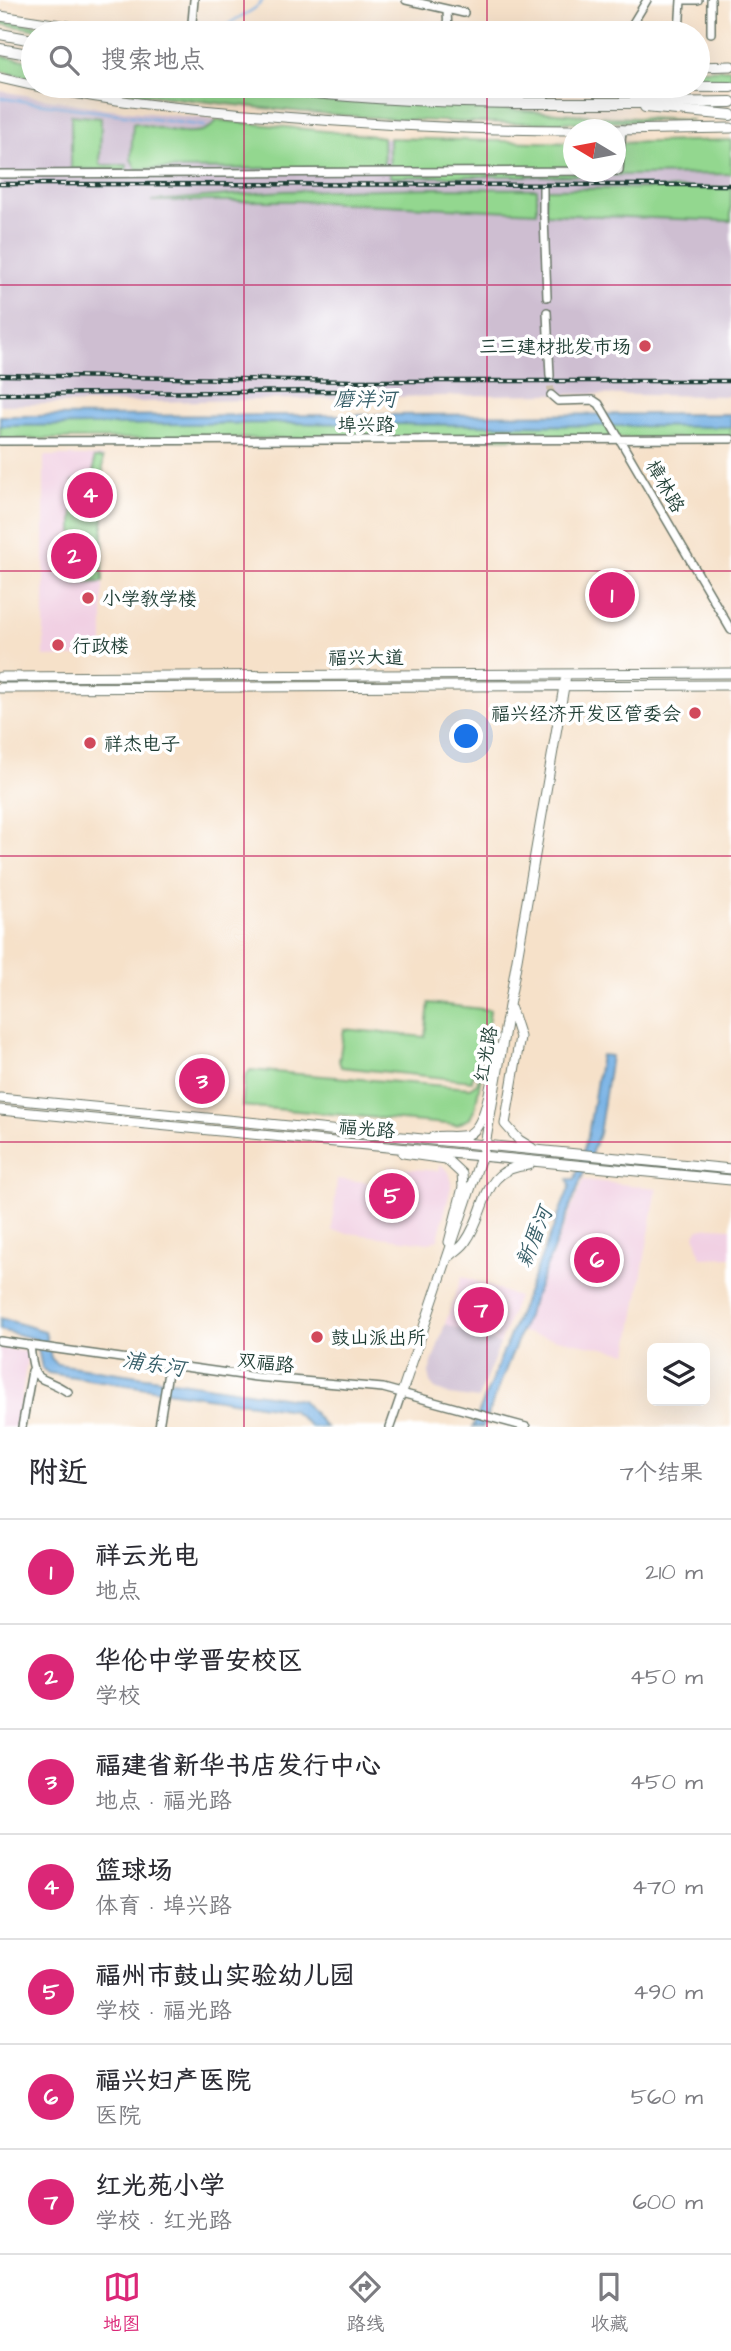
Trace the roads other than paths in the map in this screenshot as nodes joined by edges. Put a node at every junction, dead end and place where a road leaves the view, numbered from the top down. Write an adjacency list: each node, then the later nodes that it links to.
1 (194, 0): 11 (street)
2 (405, 0): 7 (street)
3 (647, 0): 13 (street)
4 (682, 0): 5 (street); 14 (street)
5 (698, 0)
6 (711, 0): 15 (street)
7 (447, 10): 8 (street); 12 (street)
8 (464, 13)
9 (0, 16): 10 (main road)
10 (34, 21)
11 (192, 21)
12 (447, 21)
13 (634, 21)
14 (680, 21)
15 (711, 33)
16 (0, 34): 17 (highway)
17 (21, 38)
18 (0, 49): 19 (highway)
19 (21, 53)
20 (731, 66): 21 (main road)
21 (710, 67)
22 (0, 78): 23 (main road)
23 (21, 82)
24 (710, 87): 25 (highway)
25 (731, 87)
26 (106, 98): 32 (main road)
27 (413, 98): 29 (highway)
28 (731, 102): 29 (highway)
29 (620, 103): 30 (highway)
30 (731, 115)
31 (731, 128): 33 (main road)
32 (563, 130)
33 (626, 130)
34 (542, 173): 35 (street); 36 (street); 37 (street)
35 (563, 173)
36 (0, 174)
37 (547, 297)
38 (547, 312): 39 (street)
39 (550, 376)
40 (551, 395): 41 (street, 樟林路)
41 (621, 439): 42 (street, 埠兴路); 43 (street, 埠兴路); 44 (street, 樟林路)
42 (731, 439)
43 (0, 441)
44 (731, 630)
45 (731, 673): 46 (main road, 福兴大道)
46 (566, 675): 47 (main road, 福兴大道); 49 (main road, 红光路)
47 (0, 677)
48 (731, 685): 49 (main road, 福兴大道)
49 (565, 686): 50 (main road, 福兴大道); 51 (main road, 红光路)
50 (0, 688)
51 (510, 1008): 52 (main road, 红光路); 58 (main road)
52 (507, 1031): 55 (main road); 56 (main road, 红光路)
53 (0, 1098): 55 (main road, 福光路)
54 (0, 1110): 57 (main road, 福光路)
55 (421, 1139): 56 (main road, 福光路)
56 (485, 1145): 58 (main road, 福光路); 59 (main road, 红光路)
57 (385, 1147): 59 (main road, 福光路); 63 (main road)
58 (536, 1150): 61 (main road, 福光路)
59 (482, 1156): 60 (main road, 福光路); 63 (main road, 红光路)
60 (545, 1164): 62 (main road, 福光路); 63 (main road)
61 (731, 1169)
62 (731, 1180)
63 (448, 1257): 69 (main road, 红光路)
64 (0, 1341): 65 (street, 双福路)
65 (32, 1345): 66 (street, 双福路); 67 (street)
66 (169, 1366): 69 (street, 双福路); 71 (street)
67 (32, 1371): 68 (street); 70 (street)
68 (68, 1392)
69 (402, 1392): 72 (street, 红光路); 73 (street, 双福路)
70 (23, 1427)
71 (159, 1427)
72 (390, 1427)
73 (526, 1427)

